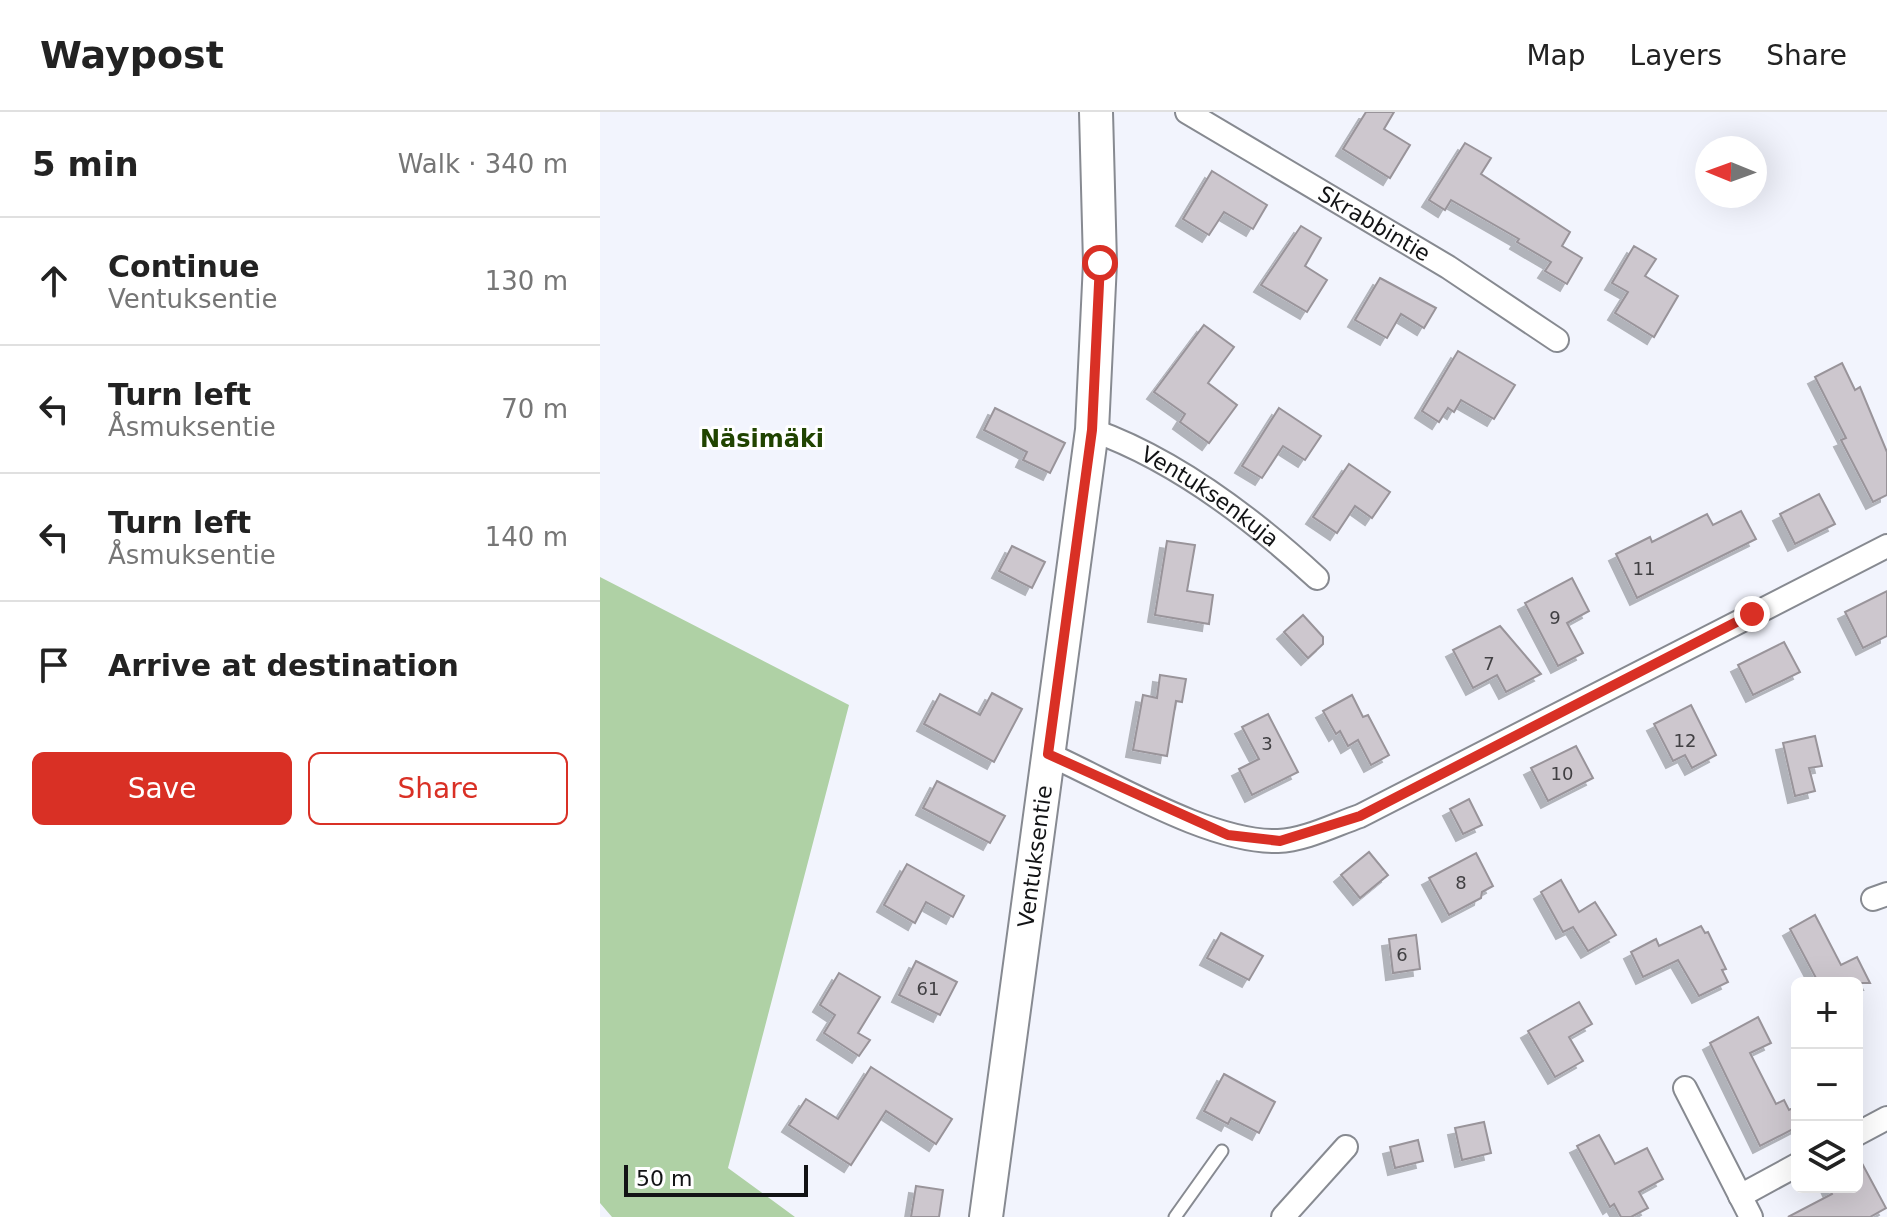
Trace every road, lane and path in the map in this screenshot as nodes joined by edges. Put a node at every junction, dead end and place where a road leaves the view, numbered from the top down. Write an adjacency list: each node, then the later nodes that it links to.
1 (1096, 112): 4 (main road, Ventuksentie)
2 (1187, 112): 3 (street, Skrabbintie)
3 (1557, 340)
4 (1092, 430): 6 (street, Ventuksenkuja); 7 (main road, Ventuksentie)
5 (1887, 546): 7 (street)
6 (1317, 578)
7 (1048, 754): 15 (main road, Ventuksentie)
8 (1685, 1088): 14 (street)
9 (1887, 1118): 10 (street)
10 (1863, 1131)
11 (1346, 1147): 17 (street)
12 (1222, 1151): 16 (lane)
13 (1791, 1168): 14 (street)
14 (1740, 1196): 18 (street)
15 (986, 1217)
16 (1175, 1217)
17 (1283, 1217)
18 (1751, 1217)

